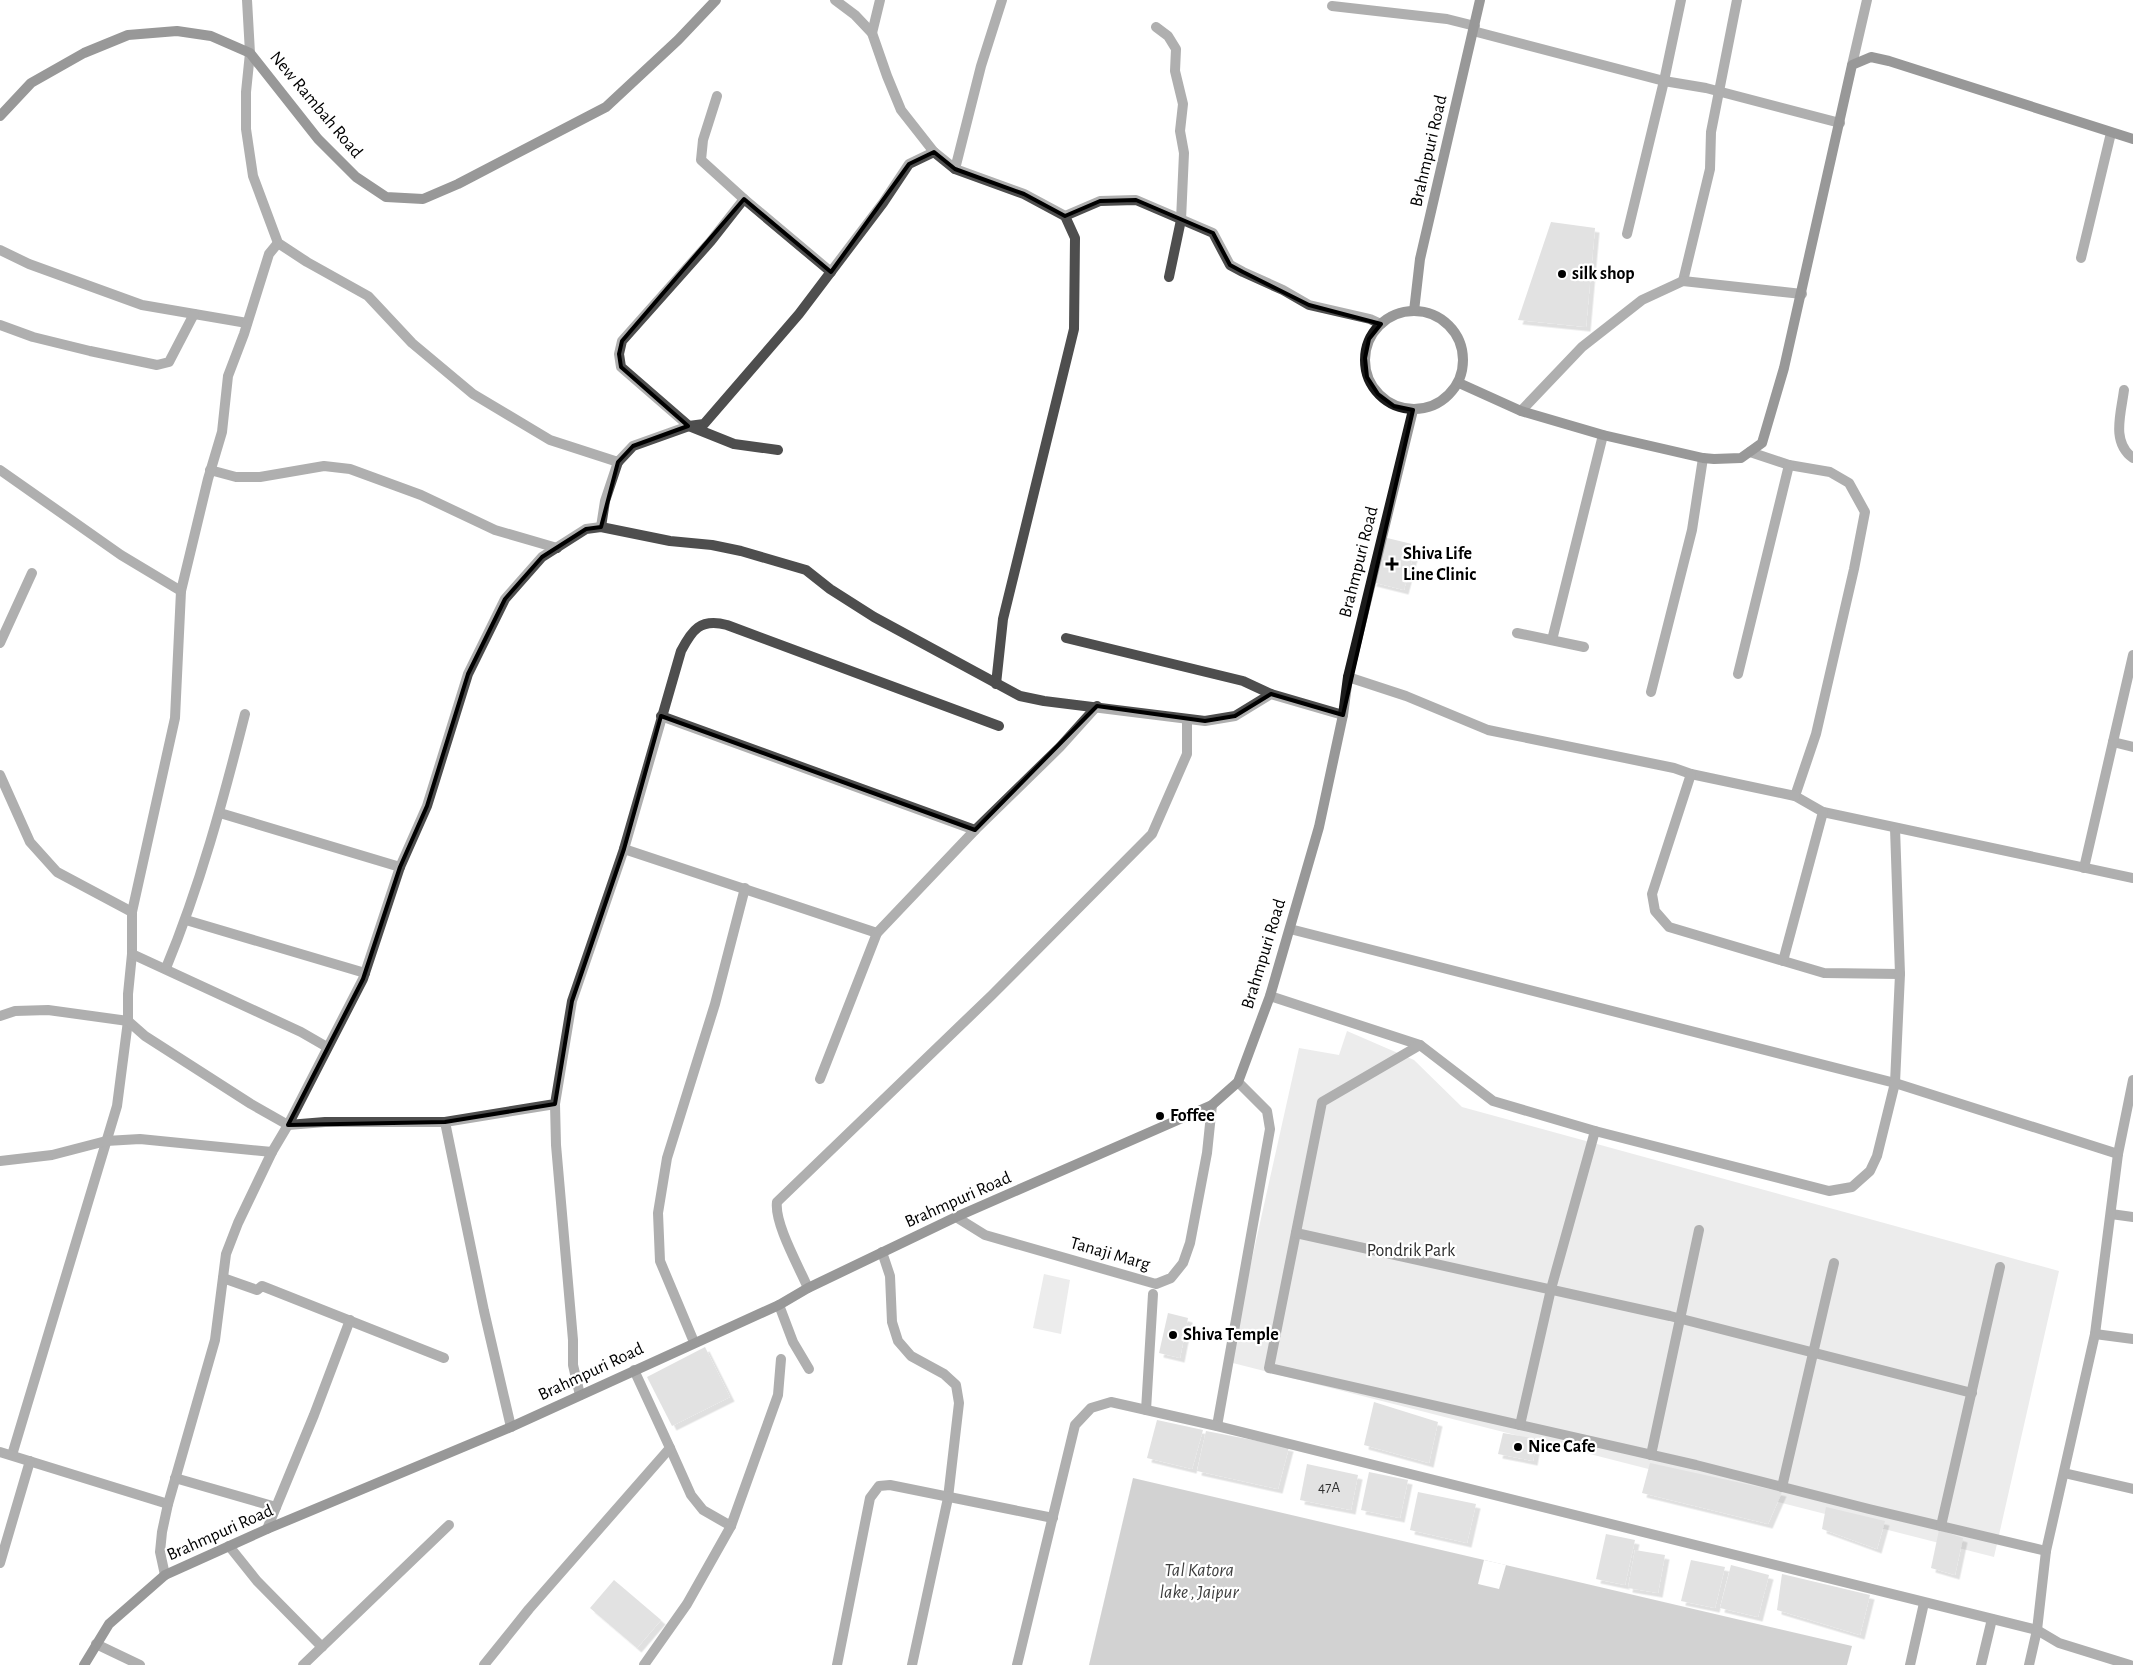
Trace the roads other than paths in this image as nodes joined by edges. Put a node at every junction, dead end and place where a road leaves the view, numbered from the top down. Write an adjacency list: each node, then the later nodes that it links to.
1 (247, 0): 14 (street)
2 (716, 0): 14 (street, New Rambah Road)
3 (835, 0): 13 (street)
4 (880, 0): 13 (street)
5 (1002, 0): 24 (street)
6 (1480, 0): 12 (street, Brahmpuri Road)
7 (1681, 0): 16 (street)
8 (1737, 0): 17 (street)
9 (1867, 0): 15 (street)
10 (1332, 6): 12 (street)
11 (1156, 27): 27 (street)
12 (1474, 28): 16 (street); 36 (street, Brahmpuri Road)
13 (872, 33): 23 (street)
14 (250, 53): 19 (street, New Rambah Road); 29 (street)
15 (1852, 65): 20 (street); 21 (street)
16 (1664, 81): 17 (street); 28 (street)
17 (1720, 91): 20 (street); 34 (street)
18 (717, 96): 25 (street)
19 (0, 116)
20 (1840, 123): 35 (street)
21 (2111, 133): 22 (street); 31 (street)
22 (2133, 139)
23 (934, 152): 24 (street); 32 (street)
24 (955, 169): 26 (street)
25 (744, 200): 32 (street); 45 (street)
26 (1065, 216): 27 (street); 67 (street)
27 (1181, 220): 33 (street); 39 (street)
28 (1627, 234)
29 (278, 243): 38 (street); 51 (street)
30 (0, 250): 37 (street)
31 (2081, 258)
32 (831, 272): 45 (street)
33 (1170, 276)
34 (1683, 281): 35 (street); 44 (street)
35 (1802, 294): 48 (street)
36 (1414, 311): 39 (street); 41 (street)
37 (194, 314): 38 (street); 40 (street)
38 (247, 322): 54 (street)
39 (1381, 324): 43 (street)
40 (0, 325)
41 (1459, 382): 43 (street); 44 (street)
42 (2124, 390): 50 (street)
43 (1413, 410): 66 (street, Brahmpuri Road)
44 (1521, 411): 46 (street)
45 (689, 426): 47 (street); 51 (street)
46 (1603, 435): 49 (street); 61 (street)
47 (778, 450)
48 (1750, 452): 49 (street); 52 (street)
49 (1703, 458): 68 (street)
50 (2133, 458)
51 (618, 462): 55 (street)
52 (1789, 465): 65 (street); 80 (street)
53 (0, 470): 58 (street)
54 (210, 470): 56 (street); 58 (street)
55 (601, 527): 56 (street); 67 (street)
56 (557, 548): 86 (street)
57 (32, 573): 62 (street)
58 (181, 591): 90 (street)
59 (1517, 633): 61 (street)
60 (1066, 638): 69 (street)
61 (1552, 640): 63 (street)
62 (0, 642)
63 (1584, 647)
64 (2133, 655): 76 (street)
65 (1738, 674)
66 (1348, 677): 72 (street, Brahmpuri Road); 78 (street)
67 (996, 684): 70 (street)
68 (1651, 692)
69 (1272, 694): 72 (street); 74 (street)
70 (1097, 706): 74 (street); 84 (street)
71 (245, 714): 82 (street)
72 (1343, 714): 92 (street, Brahmpuri Road)
73 (661, 716): 75 (street); 84 (street); 85 (street)
74 (1187, 719): 126 (street)
75 (999, 726)
76 (2113, 742): 77 (street); 87 (street)
77 (2133, 747)
78 (1691, 774): 80 (street); 95 (street)
79 (0, 775): 90 (street)
80 (1795, 796): 81 (street)
81 (1823, 812): 83 (street); 95 (street)
82 (220, 813): 86 (street); 91 (street)
83 (1895, 828): 87 (street); 98 (street)
84 (975, 830): 93 (street)
85 (624, 848): 89 (street); 108 (street)
86 (400, 867): 97 (street)
87 (2084, 868): 88 (street)
88 (2133, 878)
89 (745, 888): 93 (street); 134 (street)
90 (132, 912): 94 (street)
91 (186, 920): 96 (street); 97 (street)
92 (1290, 929): 99 (street, Brahmpuri Road); 107 (street)
93 (877, 933): 104 (street)
94 (132, 954): 96 (street); 101 (street)
95 (1783, 961): 98 (street)
96 (166, 968): 103 (street)
97 (365, 973): 103 (street)
98 (1900, 974): 107 (street)
99 (1270, 996): 102 (street); 106 (street, Brahmpuri Road)
100 (0, 1016): 101 (street)
101 (128, 1021): 111 (street); 113 (street)
102 (1420, 1044): 112 (street); 121 (street)
103 (327, 1047): 111 (street)
104 (820, 1079)
105 (2133, 1080): 115 (street)
106 (1238, 1082): 109 (street, Brahmpuri Road); 144 (street)
107 (1895, 1083): 112 (street); 115 (street)
108 (555, 1104): 110 (street); 141 (street)
109 (1212, 1105): 118 (street, Brahmpuri Road); 118 (street, Tanaji Marg)
110 (445, 1122): 111 (street); 145 (street)
111 (288, 1125): 114 (street)
112 (1595, 1131): 127 (street)
113 (106, 1141): 114 (street); 116 (street); 148 (street)
114 (272, 1152): 125 (street)
115 (2118, 1154): 117 (street)
116 (0, 1160)
117 (2111, 1214): 119 (street); 132 (street)
118 (956, 1217): 122 (street, Brahmpuri Road)
119 (2133, 1217)
120 (1699, 1230): 130 (street)
121 (1296, 1233): 127 (street); 143 (street)
122 (882, 1252): 126 (street, Brahmpuri Road); 155 (street)
123 (1834, 1263): 135 (street)
124 (2000, 1267): 140 (street)
125 (223, 1278): 131 (street); 152 (street)
126 (808, 1288): 129 (street, Brahmpuri Road)
127 (1551, 1289): 130 (street); 143 (street)
128 (1153, 1294): 142 (street)
129 (779, 1305): 134 (street, Brahmpuri Road); 138 (street)
130 (1679, 1318): 135 (street); 149 (street)
131 (350, 1320): 136 (street); 157 (street)
132 (2095, 1334): 133 (street); 151 (street)
133 (2133, 1339)
134 (694, 1342): 139 (street, Brahmpuri Road)
135 (1813, 1353): 140 (street); 153 (street)
136 (444, 1358)
137 (780, 1360): 160 (street)
138 (809, 1369)
139 (634, 1370): 141 (street, Brahmpuri Road); 146 (street)
140 (1972, 1393): 161 (street)
141 (580, 1395): 145 (street, Brahmpuri Road)
142 (1146, 1410): 144 (street); 158 (street)
143 (1520, 1425): 149 (street)
144 (1217, 1426): 167 (street)
145 (511, 1427): 162 (street, Brahmpuri Road)
146 (670, 1448): 160 (street); 175 (street)
147 (0, 1452): 148 (street)
148 (12, 1455): 150 (street)
149 (1651, 1455): 153 (street)
150 (30, 1461): 156 (street); 165 (street)
151 (2064, 1473): 154 (street); 164 (street)
152 (175, 1478): 156 (street); 157 (street)
153 (1782, 1487): 161 (street)
154 (2133, 1489)
155 (948, 1498): 158 (street); 177 (street); 178 (street)
156 (168, 1504): 166 (street)
157 (276, 1507): 162 (street)
158 (1053, 1518): 179 (street)
159 (449, 1526): 171 (street)
160 (731, 1526): 176 (street)
161 (1941, 1526): 164 (street)
162 (267, 1529): 163 (street, Brahmpuri Road)
163 (229, 1546): 166 (street, Brahmpuri Road); 171 (street)
164 (2046, 1551): 169 (street)
165 (0, 1563)
166 (165, 1575): 170 (street, Brahmpuri Road)
167 (1924, 1603): 168 (street); 180 (street)
168 (1992, 1619): 169 (street); 181 (street)
169 (2036, 1630): 182 (street); 183 (street)
170 (96, 1644): 172 (street, Brahmpuri Road); 173 (street)
171 (322, 1647): 174 (street)
172 (84, 1665)
173 (140, 1665)
174 (303, 1665)
175 (484, 1665)
176 (644, 1665)
177 (836, 1665)
178 (912, 1665)
179 (1017, 1665)
180 (1910, 1665)
181 (1981, 1665)
182 (2028, 1665)
183 (2130, 1665)

